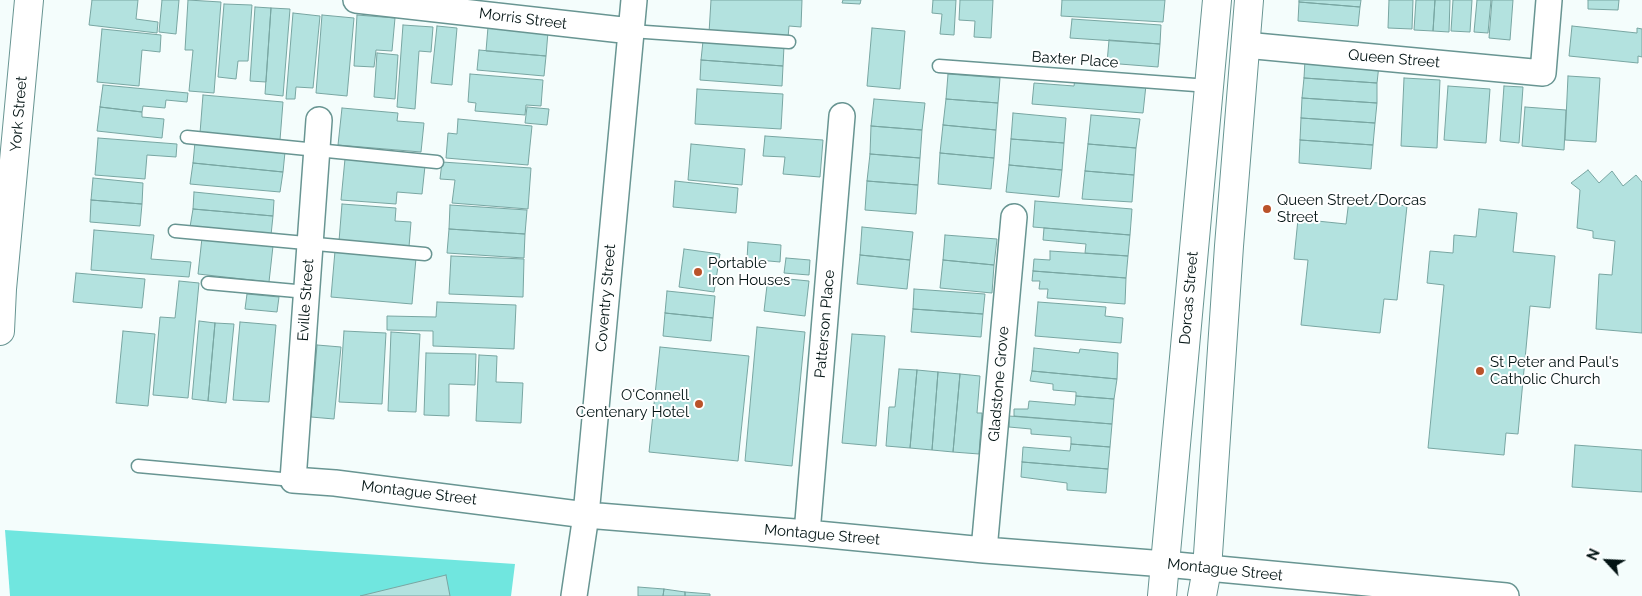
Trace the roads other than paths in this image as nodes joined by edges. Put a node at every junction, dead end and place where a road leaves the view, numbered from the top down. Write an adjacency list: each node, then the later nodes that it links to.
1 (29, 0): 22 (street, York Street)
2 (356, 0): 7 (street, Morris Street)
3 (634, 0): 7 (street, Coventry Street)
4 (1217, 0): 11 (street, Dorcas Street)
5 (1249, 0): 9 (street)
6 (1549, 0): 9 (street, Queen Street)
7 (631, 31): 8 (lane); 27 (street, Coventry Street)
8 (789, 42)
9 (1245, 45): 31 (street)
10 (939, 66): 11 (lane, Baxter Place)
11 (1209, 86): 30 (street, Dorcas Street)
12 (842, 116): 28 (street, Patterson Place)
13 (319, 120): 15 (street, Eville Street)
14 (187, 137): 15 (lane)
15 (317, 150): 16 (lane); 19 (street, Eville Street)
16 (437, 162)
17 (1014, 218): 29 (street, Gladstone Grove)
18 (175, 231): 19 (lane)
19 (310, 244): 20 (lane); 23 (street, Eville Street)
20 (425, 254)
21 (208, 283): 23 (lane)
22 (1, 291): 24 (street, York Street)
23 (307, 292): 26 (street, Eville Street)
24 (0, 331)
25 (138, 466): 26 (lane, Montague Street)
26 (293, 480): 27 (street, Montague Street)
27 (586, 515): 28 (street, Montague Street); 32 (street, Coventry Street)
28 (807, 533): 29 (street, Montague Street)
29 (984, 550): 30 (street, Montague Street)
30 (1165, 564): 31 (street, Montague Street); 33 (street, Dorcas Street)
31 (1207, 569): 34 (street); 35 (street, Montague Street)
32 (574, 596)
33 (1162, 596)
34 (1202, 596)
35 (1506, 596)

